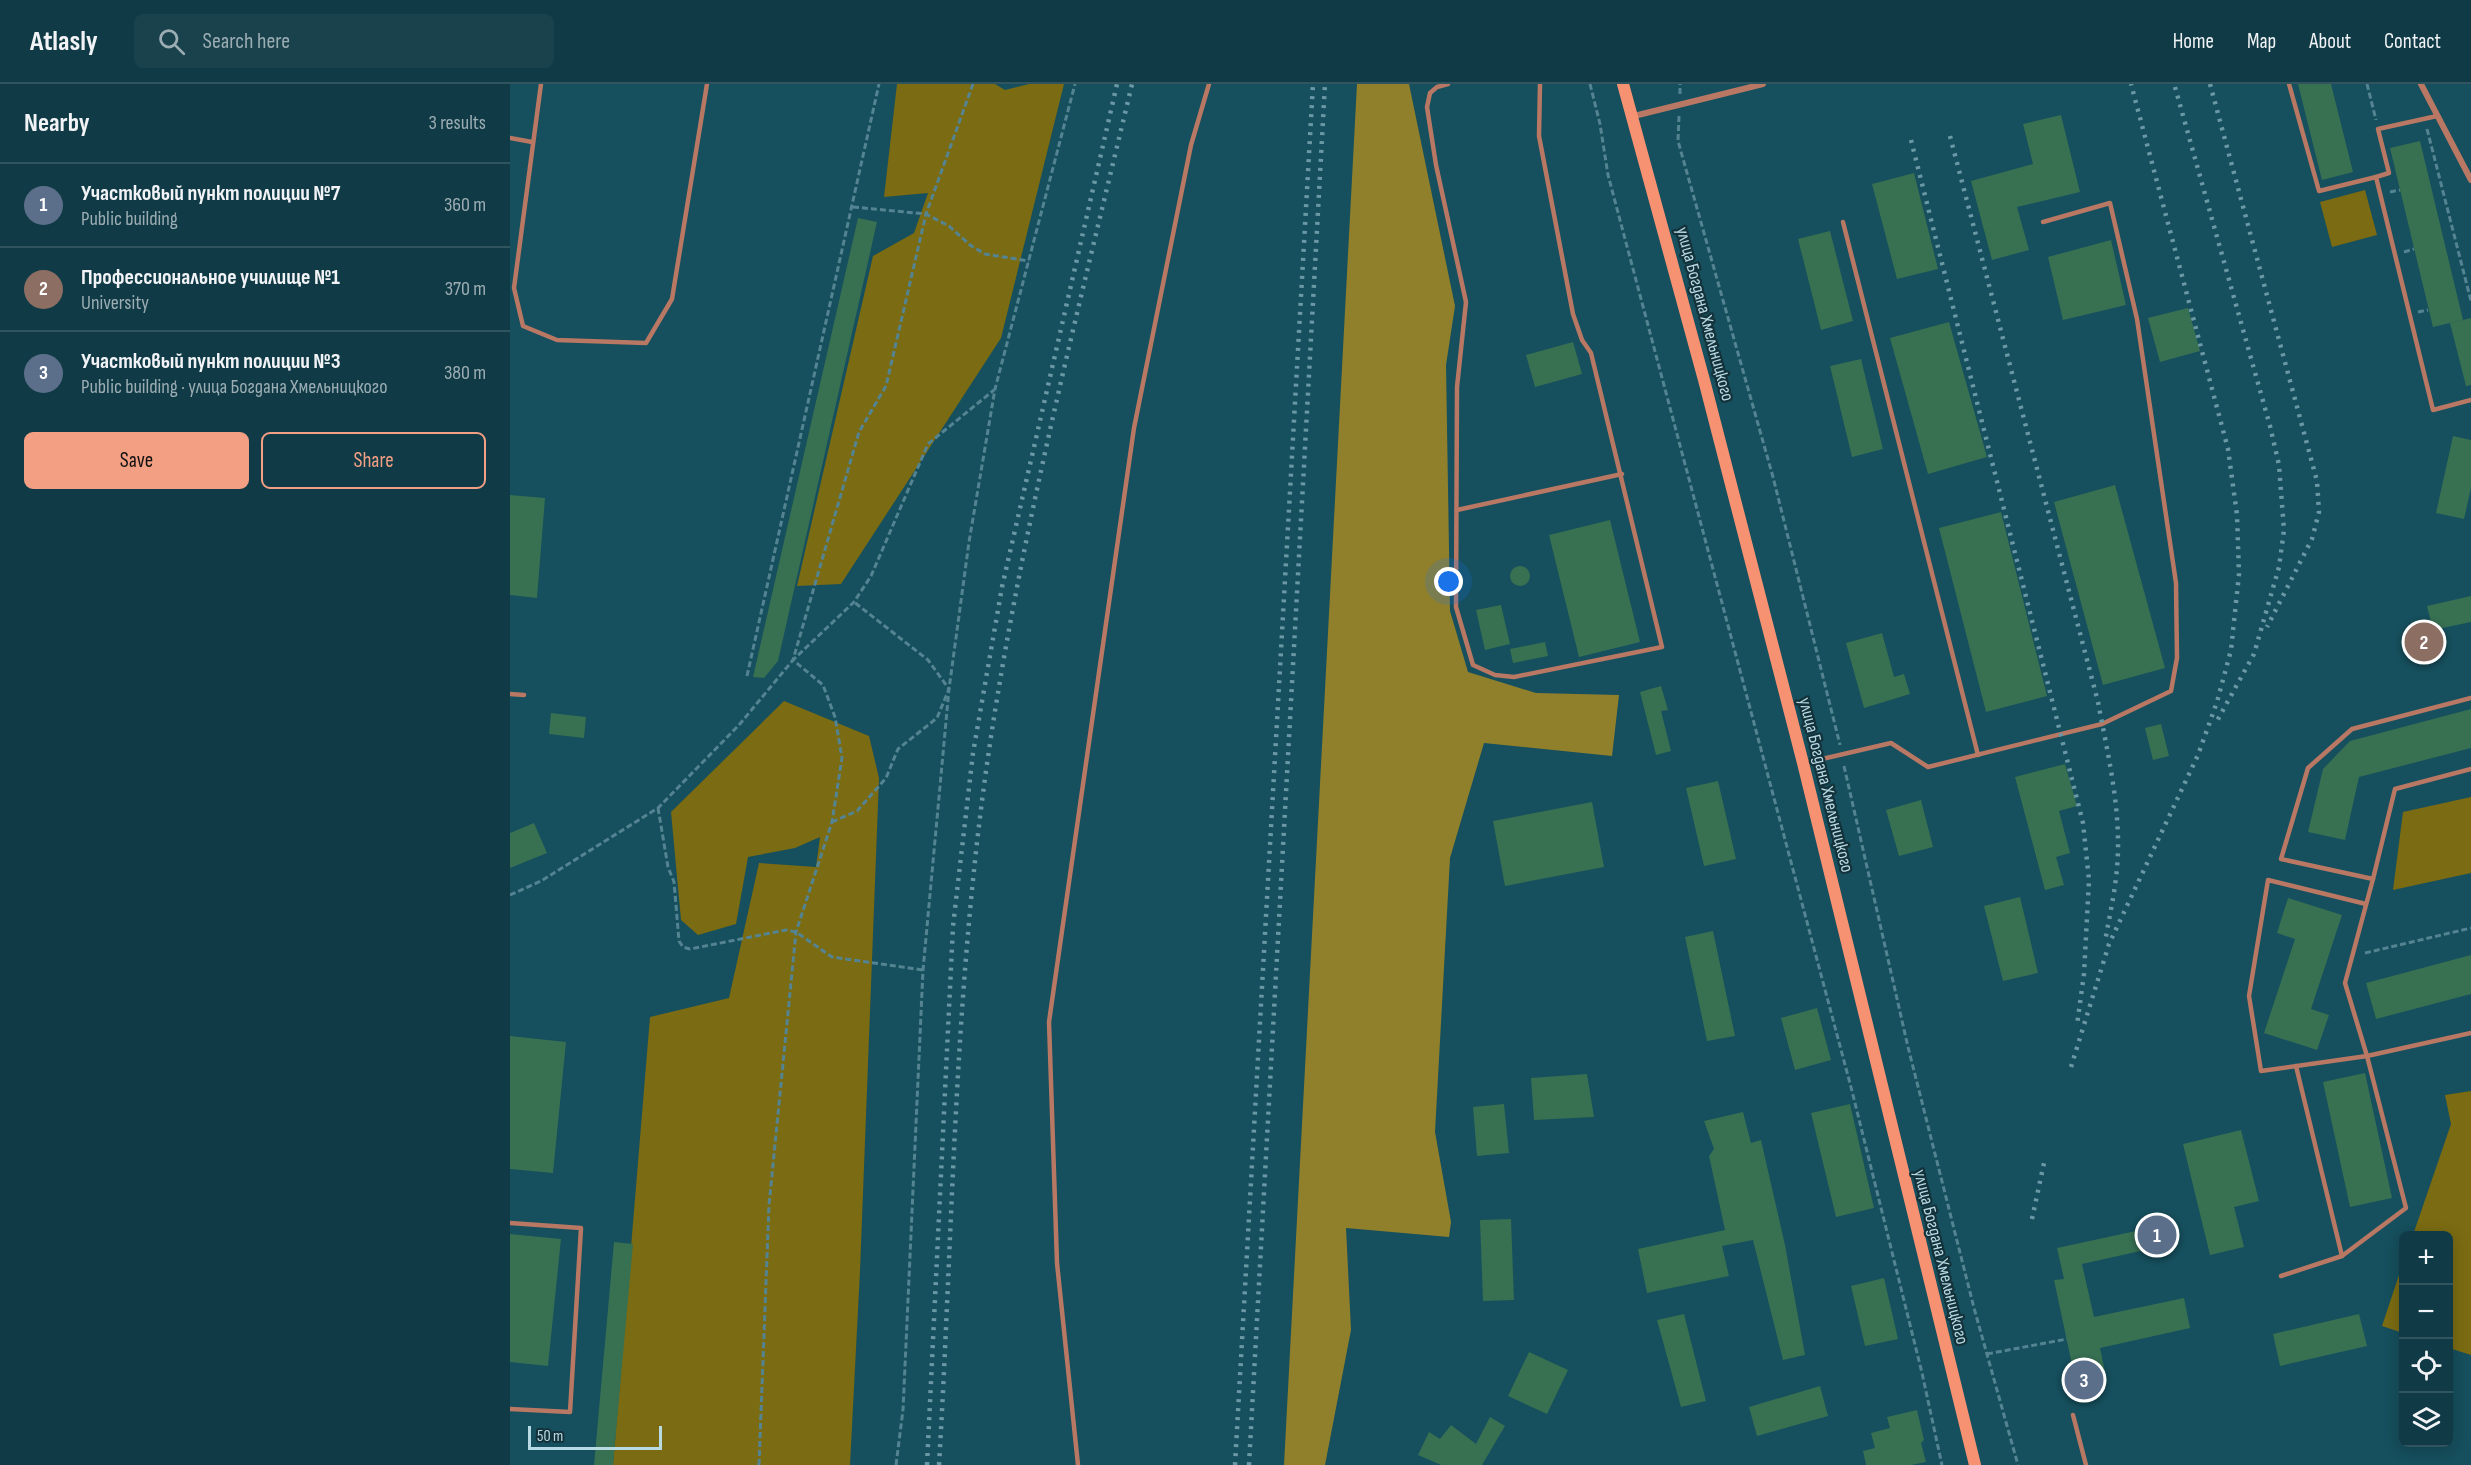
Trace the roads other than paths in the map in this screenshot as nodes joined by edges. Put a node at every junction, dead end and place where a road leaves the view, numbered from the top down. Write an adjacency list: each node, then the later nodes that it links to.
1 (541, 84): 14 (lane)
2 (707, 84): 14 (lane)
3 (1209, 84): 38 (lane)
4 (1448, 84): 21 (lane)
5 (1540, 84): 20 (lane)
6 (1623, 84): 11 (main road)
7 (1628, 84): 11 (main road)
8 (1763, 84): 11 (street)
9 (2289, 84): 15 (lane)
10 (2421, 84): 12 (street)
11 (1634, 116): 26 (main road, улица Богдана Хмельницкого)
12 (2437, 116): 15 (lane); 16 (street)
13 (510, 138): 14 (lane)
14 (532, 142)
15 (2376, 177): 19 (lane)
16 (2471, 180)
17 (1843, 222): 25 (lane)
18 (2043, 222): 25 (lane)
19 (2471, 400)
20 (1622, 474): 21 (lane); 21 (lane)
21 (1457, 510)
22 (510, 694): 23 (lane)
23 (525, 695)
24 (2471, 698): 28 (lane)
25 (1978, 755): 26 (lane)
26 (1803, 763): 39 (main road, улица Богдана Хмельницкого)
27 (2471, 769): 28 (lane)
28 (2373, 879): 29 (lane)
29 (2366, 904): 31 (lane); 32 (lane)
30 (2471, 1033): 31 (lane)
31 (2367, 1056): 32 (lane); 34 (lane)
32 (2296, 1066): 34 (lane)
33 (510, 1223): 36 (lane)
34 (2342, 1256): 35 (lane)
35 (2281, 1276)
36 (510, 1409)
37 (2073, 1415): 40 (lane)
38 (1078, 1465)
39 (1975, 1465)
40 (2086, 1465)

